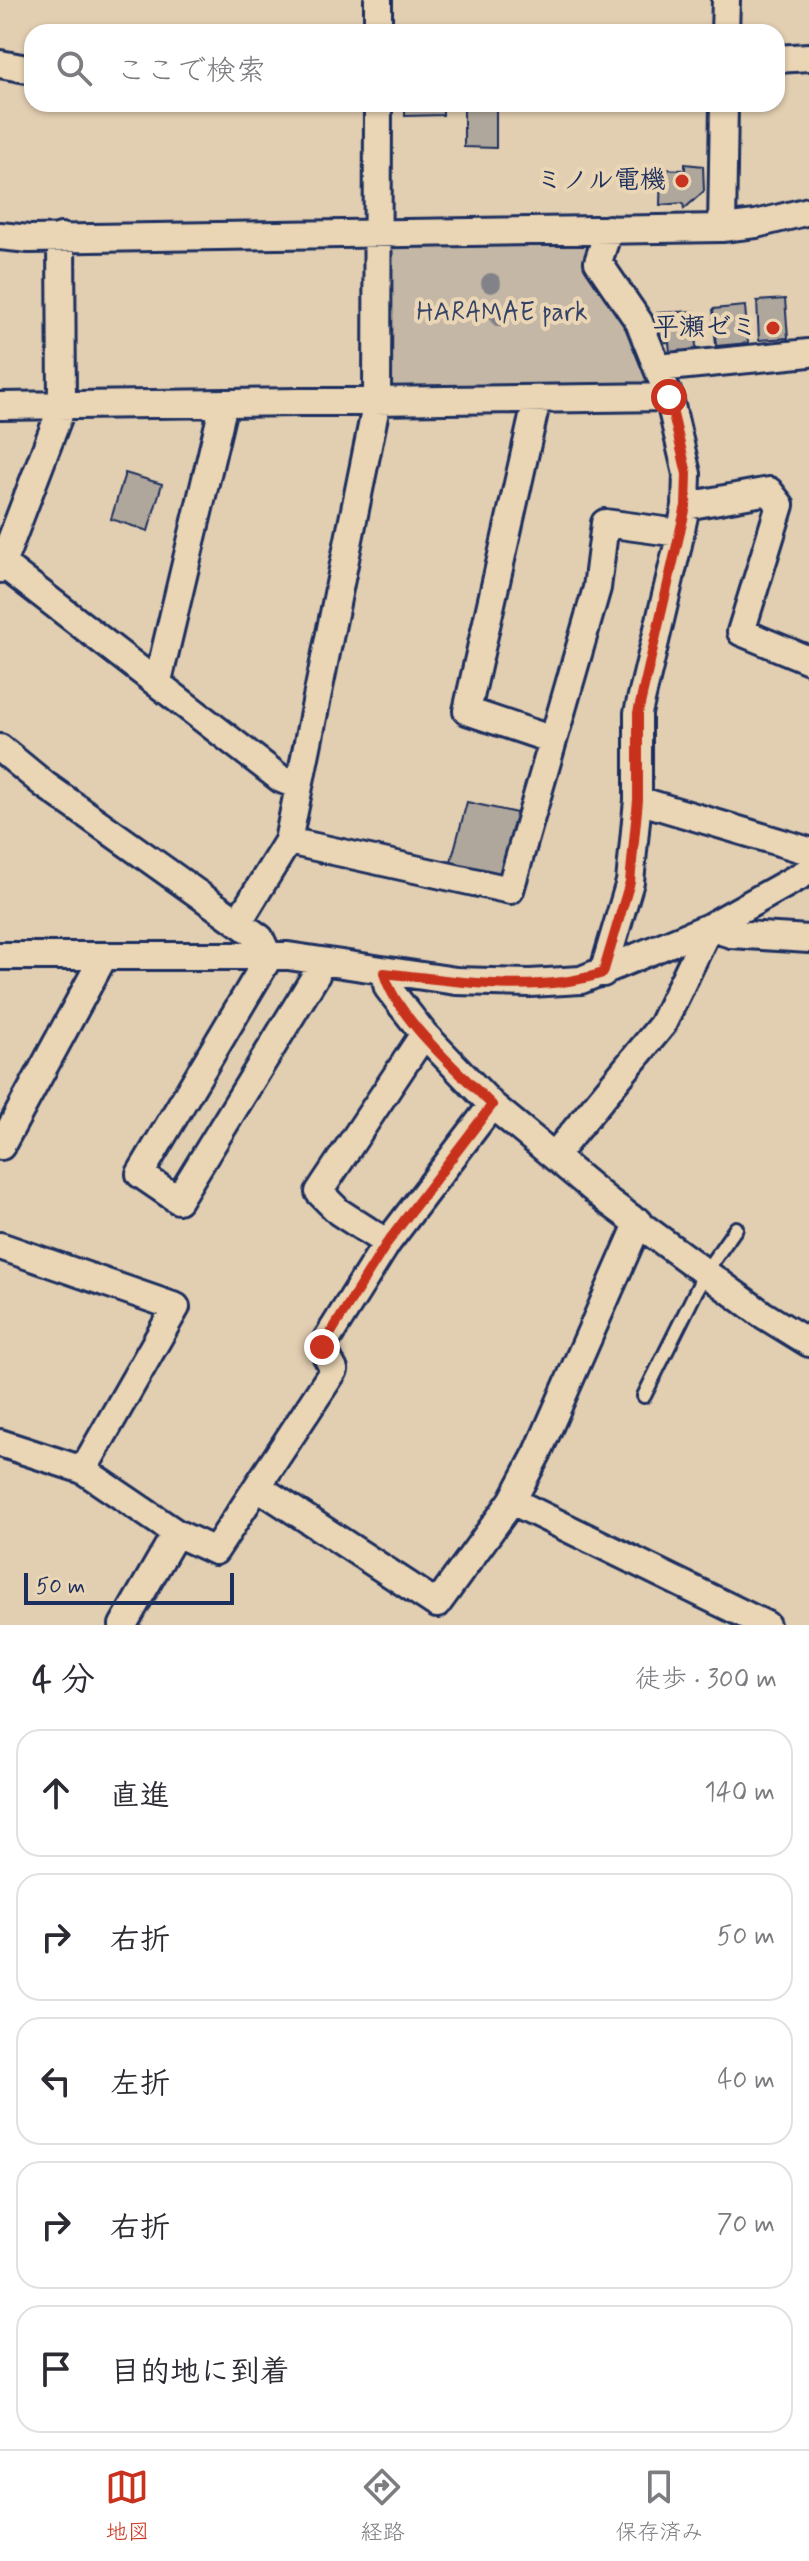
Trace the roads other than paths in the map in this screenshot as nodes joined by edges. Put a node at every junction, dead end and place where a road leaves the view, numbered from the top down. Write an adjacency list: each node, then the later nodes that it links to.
1 (378, 0): 3 (street)
2 (726, 0): 4 (street)
3 (378, 24)
4 (725, 24)
5 (809, 57): 6 (street)
6 (785, 58)
7 (0, 64): 8 (street)
8 (24, 68)
9 (378, 112): 14 (street)
10 (724, 112): 12 (street)
11 (809, 211): 12 (street)
12 (722, 228): 13 (street)
13 (609, 229): 14 (street); 18 (street)
14 (376, 233): 16 (street); 21 (street)
15 (0, 236): 16 (street)
16 (61, 237): 24 (street)
17 (809, 353): 18 (street)
18 (658, 368): 19 (street)
19 (669, 397): 20 (street); 25 (street)
20 (537, 399): 21 (street); 30 (street)
21 (377, 401): 22 (street); 32 (street)
22 (224, 403): 24 (street); 29 (street)
23 (0, 406): 24 (street)
24 (62, 407): 27 (street)
25 (686, 506): 26 (street); 28 (street)
26 (679, 533): 30 (street); 33 (street)
27 (2, 567): 29 (street)
28 (809, 660)
29 (158, 681): 32 (street)
30 (553, 740): 34 (street)
31 (0, 748): 36 (street)
32 (298, 786): 34 (street)
33 (638, 800): 35 (street); 44 (street)
34 (288, 841): 36 (street)
35 (808, 865): 37 (street)
36 (239, 921): 41 (street)
37 (709, 927): 38 (street); 44 (street); 48 (street)
38 (809, 939)
39 (0, 956): 40 (street)
40 (104, 956): 41 (street); 47 (street)
41 (269, 957): 42 (street); 42 (street)
42 (319, 962): 43 (street)
43 (384, 973): 44 (street); 45 (street)
44 (603, 973)
45 (424, 1034): 46 (street); 51 (street)
46 (492, 1105): 48 (street); 51 (street)
47 (1, 1146)
48 (554, 1156): 49 (street)
49 (639, 1222): 53 (street); 59 (street)
50 (736, 1228): 53 (lane)
51 (387, 1243): 58 (street)
52 (0, 1246): 57 (street)
53 (706, 1271): 54 (street); 55 (lane)
54 (809, 1343)
55 (644, 1396)
56 (0, 1443): 57 (street)
57 (83, 1470): 60 (street)
58 (258, 1487): 59 (street); 60 (street)
59 (512, 1501): 62 (street)
60 (176, 1533): 61 (street)
61 (123, 1625)
62 (766, 1625)

